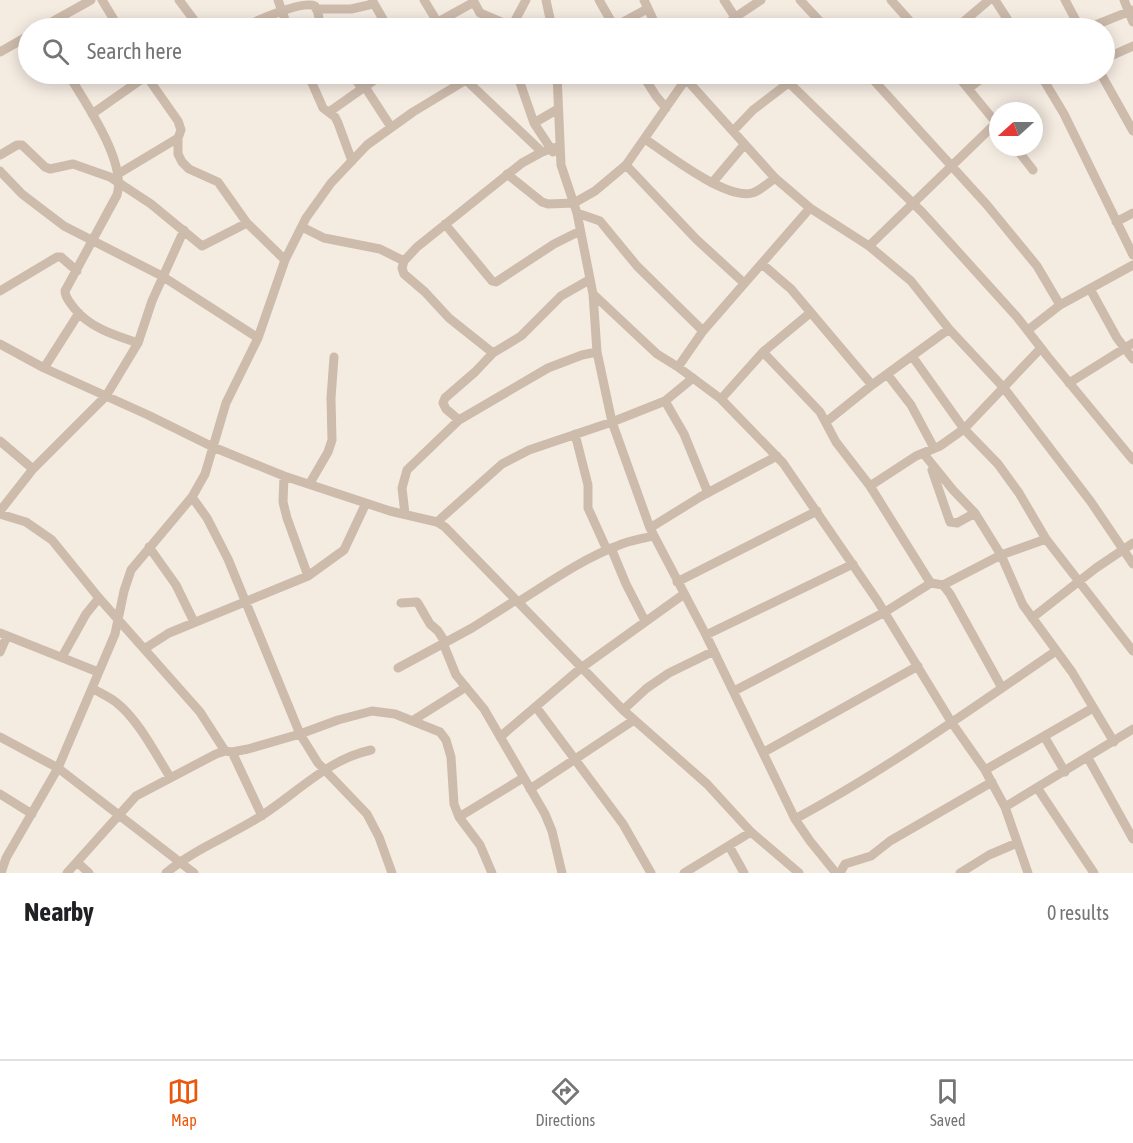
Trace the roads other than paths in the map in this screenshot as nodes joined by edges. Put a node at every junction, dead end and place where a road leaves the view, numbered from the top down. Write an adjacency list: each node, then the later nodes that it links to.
1 (91, 0): 22 (street)
2 (102, 0): 23 (street)
3 (179, 0): 24 (street)
4 (424, 0): 28 (street)
5 (526, 0): 31 (street)
6 (546, 0): 32 (street)
7 (599, 0): 33 (street)
8 (724, 0): 36 (street)
9 (761, 0): 36 (street)
10 (800, 0): 37 (street)
11 (892, 0): 38 (street)
12 (989, 0): 39 (street)
13 (995, 0): 40 (street)
14 (1065, 0): 41 (street)
15 (1124, 0): 21 (street)
16 (473, 1): 29 (street); 30 (street)
17 (373, 2): 20 (street); 27 (street)
18 (280, 4): 20 (street); 25 (street)
19 (645, 4): 34 (street); 35 (street)
20 (316, 9): 26 (street)
21 (1131, 11): 42 (street); 43 (street)
22 (59, 18)
23 (113, 18)
24 (192, 18)
25 (257, 18)
26 (318, 18)
27 (382, 18)
28 (436, 18)
29 (450, 18)
30 (491, 18)
31 (516, 18)
32 (550, 18)
33 (609, 18)
34 (628, 18)
35 (652, 18)
36 (734, 18)
37 (817, 18)
38 (907, 18)
39 (968, 18)
40 (1007, 18)
41 (1075, 18)
42 (1113, 18)
43 (1133, 22)
44 (18, 42): 46 (street)
45 (1133, 46): 47 (street)
46 (0, 52)
47 (1115, 54)
48 (74, 84): 73 (street)
49 (133, 84): 73 (street)
50 (154, 84): 80 (street)
51 (312, 84): 72 (street)
52 (360, 84): 68 (street)
53 (369, 84): 68 (street)
54 (454, 84): 76 (street)
55 (472, 84): 83 (street)
56 (520, 84): 75 (street)
57 (557, 84): 71 (street)
58 (648, 84): 70 (street)
59 (682, 84): 70 (street)
60 (695, 84): 77 (street)
61 (789, 84): 77 (street)
62 (791, 84): 95 (street)
63 (878, 84): 88 (street)
64 (965, 84): 69 (street)
65 (974, 84): 69 (street)
66 (1046, 84): 99 (street)
67 (1107, 84): 79 (street)
68 (363, 88): 72 (street); 76 (street)
69 (969, 88): 74 (street)
70 (666, 108): 81 (street)
71 (558, 109): 75 (street); 83 (street)
72 (329, 112): 86 (street)
73 (92, 114): 92 (street)
74 (989, 114)
75 (534, 123): 83 (street)
76 (390, 127): 86 (street)
77 (733, 131): 82 (street)
78 (989, 131): 88 (street)
79 (1133, 131)
80 (178, 138): 92 (street); 100 (street)
81 (645, 140): 87 (street); 94 (street)
82 (744, 145): 93 (street); 94 (street)
83 (551, 149): 91 (street); 97 (street)
84 (0, 155): 92 (street)
85 (1021, 156): 89 (street)
86 (352, 161): 102 (street)
87 (626, 165): 97 (street); 115 (street)
88 (951, 167): 95 (street); 119 (street)
89 (1032, 170)
90 (0, 171): 105 (street)
91 (507, 174): 97 (street); 101 (street)
92 (118, 178): 103 (street); 105 (street)
93 (775, 178): 94 (street); 96 (street)
94 (712, 183)
95 (913, 203): 106 (street); 123 (street)
96 (810, 207): 106 (street); 110 (street)
97 (576, 208): 104 (street); 124 (street)
98 (1133, 213): 99 (street)
99 (1116, 222): 107 (street)
100 (247, 223): 103 (street); 108 (street)
101 (445, 224): 104 (street); 109 (street)
102 (302, 227): 108 (street); 109 (street)
103 (184, 230): 113 (street)
104 (580, 231): 114 (street)
105 (92, 240): 112 (street); 113 (street)
106 (869, 246): 122 (street)
107 (1133, 255)
108 (285, 260): 125 (street)
109 (404, 261): 132 (street)
110 (762, 264): 115 (street); 121 (street)
111 (1133, 265): 116 (street)
112 (77, 271): 117 (street); 120 (street)
113 (162, 276): 125 (street); 126 (street)
114 (589, 280): 118 (street); 132 (street)
115 (744, 283): 124 (street)
116 (1090, 289): 119 (street); 128 (street)
117 (0, 291)
118 (593, 294): 130 (street); 136 (street)
119 (1060, 305): 123 (street)
120 (79, 313): 126 (street); 137 (street)
121 (810, 313): 131 (street); 141 (street)
122 (949, 328): 133 (street); 142 (street)
123 (1028, 330): 129 (street)
124 (703, 331): 136 (street)
125 (258, 338): 152 (street)
126 (138, 343): 143 (street)
127 (0, 344): 137 (street)
128 (1128, 345): 135 (street); 140 (street)
129 (1041, 348): 140 (street); 142 (street)
130 (597, 352): 146 (street); 148 (street)
131 (763, 352): 144 (street); 147 (street)
132 (493, 353): 146 (street)
133 (912, 356): 138 (street); 149 (street)
134 (334, 357): 160 (street)
135 (1133, 359)
136 (678, 367): 139 (street)
137 (44, 368): 143 (street)
138 (887, 374): 141 (street); 153 (street)
139 (693, 378): 144 (street); 145 (street)
140 (1069, 383): 156 (street)
141 (872, 385): 147 (street)
142 (1004, 388): 149 (street); 175 (street)
143 (106, 396): 152 (street); 158 (street)
144 (721, 399): 155 (street)
145 (665, 401): 148 (street); 162 (street)
146 (459, 420): 168 (street)
147 (826, 422): 161 (street)
148 (612, 423): 150 (street); 170 (street)
149 (964, 429): 153 (street); 171 (street)
150 (575, 434): 169 (street); 174 (street)
151 (0, 441): 158 (street)
152 (213, 447): 159 (street); 163 (street)
153 (934, 448): 154 (street)
154 (923, 453): 157 (street); 161 (street)
155 (777, 456): 162 (street); 165 (street)
156 (1133, 460)
157 (930, 462): 167 (street); 167 (street)
158 (33, 469): 166 (street)
159 (284, 476): 160 (street); 179 (street)
160 (310, 483): 164 (street)
161 (870, 486): 182 (street)
162 (708, 494): 170 (street)
163 (192, 497): 173 (street); 186 (street)
164 (366, 503): 168 (street); 179 (street)
165 (817, 511): 177 (street); 180 (street)
166 (0, 512): 185 (street)
167 (975, 513): 176 (street)
168 (405, 514): 169 (street)
169 (437, 522): 187 (street)
170 (652, 532): 174 (street); 180 (street)
171 (1046, 539): 176 (street); 181 (street)
172 (1133, 543): 175 (street)
173 (149, 547): 190 (street); 193 (street)
174 (609, 549): 187 (street); 192 (street)
175 (1122, 549): 178 (street); 181 (street)
176 (1001, 555): 183 (street); 191 (street)
177 (853, 564): 189 (street); 195 (street)
178 (1133, 564)
179 (308, 576): 186 (street)
180 (677, 582): 184 (street)
181 (1080, 582): 191 (street); 200 (street)
182 (931, 583): 183 (street); 189 (street)
183 (943, 585): 209 (street)
184 (684, 594): 192 (street); 195 (street)
185 (99, 598): 190 (street); 202 (street)
186 (246, 600): 193 (street); 218 (street)
187 (517, 601): 196 (street); 205 (street)
188 (401, 603): 196 (street)
189 (885, 612): 203 (street); 210 (street)
190 (118, 618): 197 (street); 206 (street)
191 (1032, 618): 199 (street)
192 (645, 621): 205 (street)
193 (194, 622): 197 (street)
194 (4, 634): 201 (street); 202 (street)
195 (706, 635): 198 (street)
196 (444, 643): 204 (street); 207 (street)
197 (144, 649): 224 (street)
198 (714, 651): 210 (street); 213 (street)
199 (1056, 651): 209 (street); 212 (street)
200 (1133, 651)
201 (0, 652)
202 (62, 657): 206 (street)
203 (918, 666): 216 (street); 225 (street)
204 (398, 668)
205 (581, 668): 211 (street); 213 (street)
206 (98, 672): 208 (street)
207 (466, 687): 215 (street); 221 (street)
208 (92, 688): 228 (street); 232 (street)
209 (1002, 688): 216 (street)
210 (734, 691): 225 (street)
211 (536, 707): 221 (street); 227 (street)
212 (1093, 708): 219 (street); 222 (street)
213 (623, 710): 214 (street)
214 (634, 720): 227 (street); 244 (street)
215 (412, 721): 218 (street); 242 (street)
216 (952, 723): 230 (street); 243 (street)
217 (1132, 731): 222 (street)
218 (300, 734): 224 (street); 229 (street)
219 (1044, 736): 230 (street); 231 (street)
220 (0, 737): 228 (street)
221 (500, 737): 233 (street)
222 (1114, 742): 226 (street)
223 (371, 750): 229 (street)
224 (229, 752): 232 (street); 241 (street)
225 (764, 752): 243 (street)
226 (1088, 759): 231 (street); 245 (street)
227 (575, 760): 235 (street); 258 (street)
228 (58, 768): 239 (street); 240 (street)
229 (325, 770): 241 (street); 255 (street)
230 (985, 770): 234 (street)
231 (1065, 772): 236 (street)
232 (170, 777): 240 (street)
233 (523, 778): 235 (street); 242 (street)
234 (992, 782): 238 (street); 262 (street)
235 (530, 789): 257 (street)
236 (1038, 789): 238 (street); 265 (street)
237 (0, 794): 239 (street)
238 (1005, 807): 246 (street)
239 (32, 814): 250 (street)
240 (119, 814): 248 (street); 249 (street)
241 (262, 816): 249 (street)
242 (459, 817): 256 (street)
243 (795, 819): 262 (street)
244 (751, 832): 247 (street); 261 (street)
245 (1133, 839)
246 (1017, 843): 263 (street); 264 (street)
247 (729, 846): 259 (street); 260 (street)
248 (77, 862): 251 (street); 252 (street)
249 (179, 862): 253 (street); 254 (street)
250 (1, 873)
251 (67, 873)
252 (89, 873)
253 (166, 873)
254 (194, 873)
255 (392, 873)
256 (492, 873)
257 (561, 873)
258 (651, 873)
259 (684, 873)
260 (744, 873)
261 (799, 873)
262 (838, 873)
263 (960, 873)
264 (1028, 873)
265 (1094, 873)

